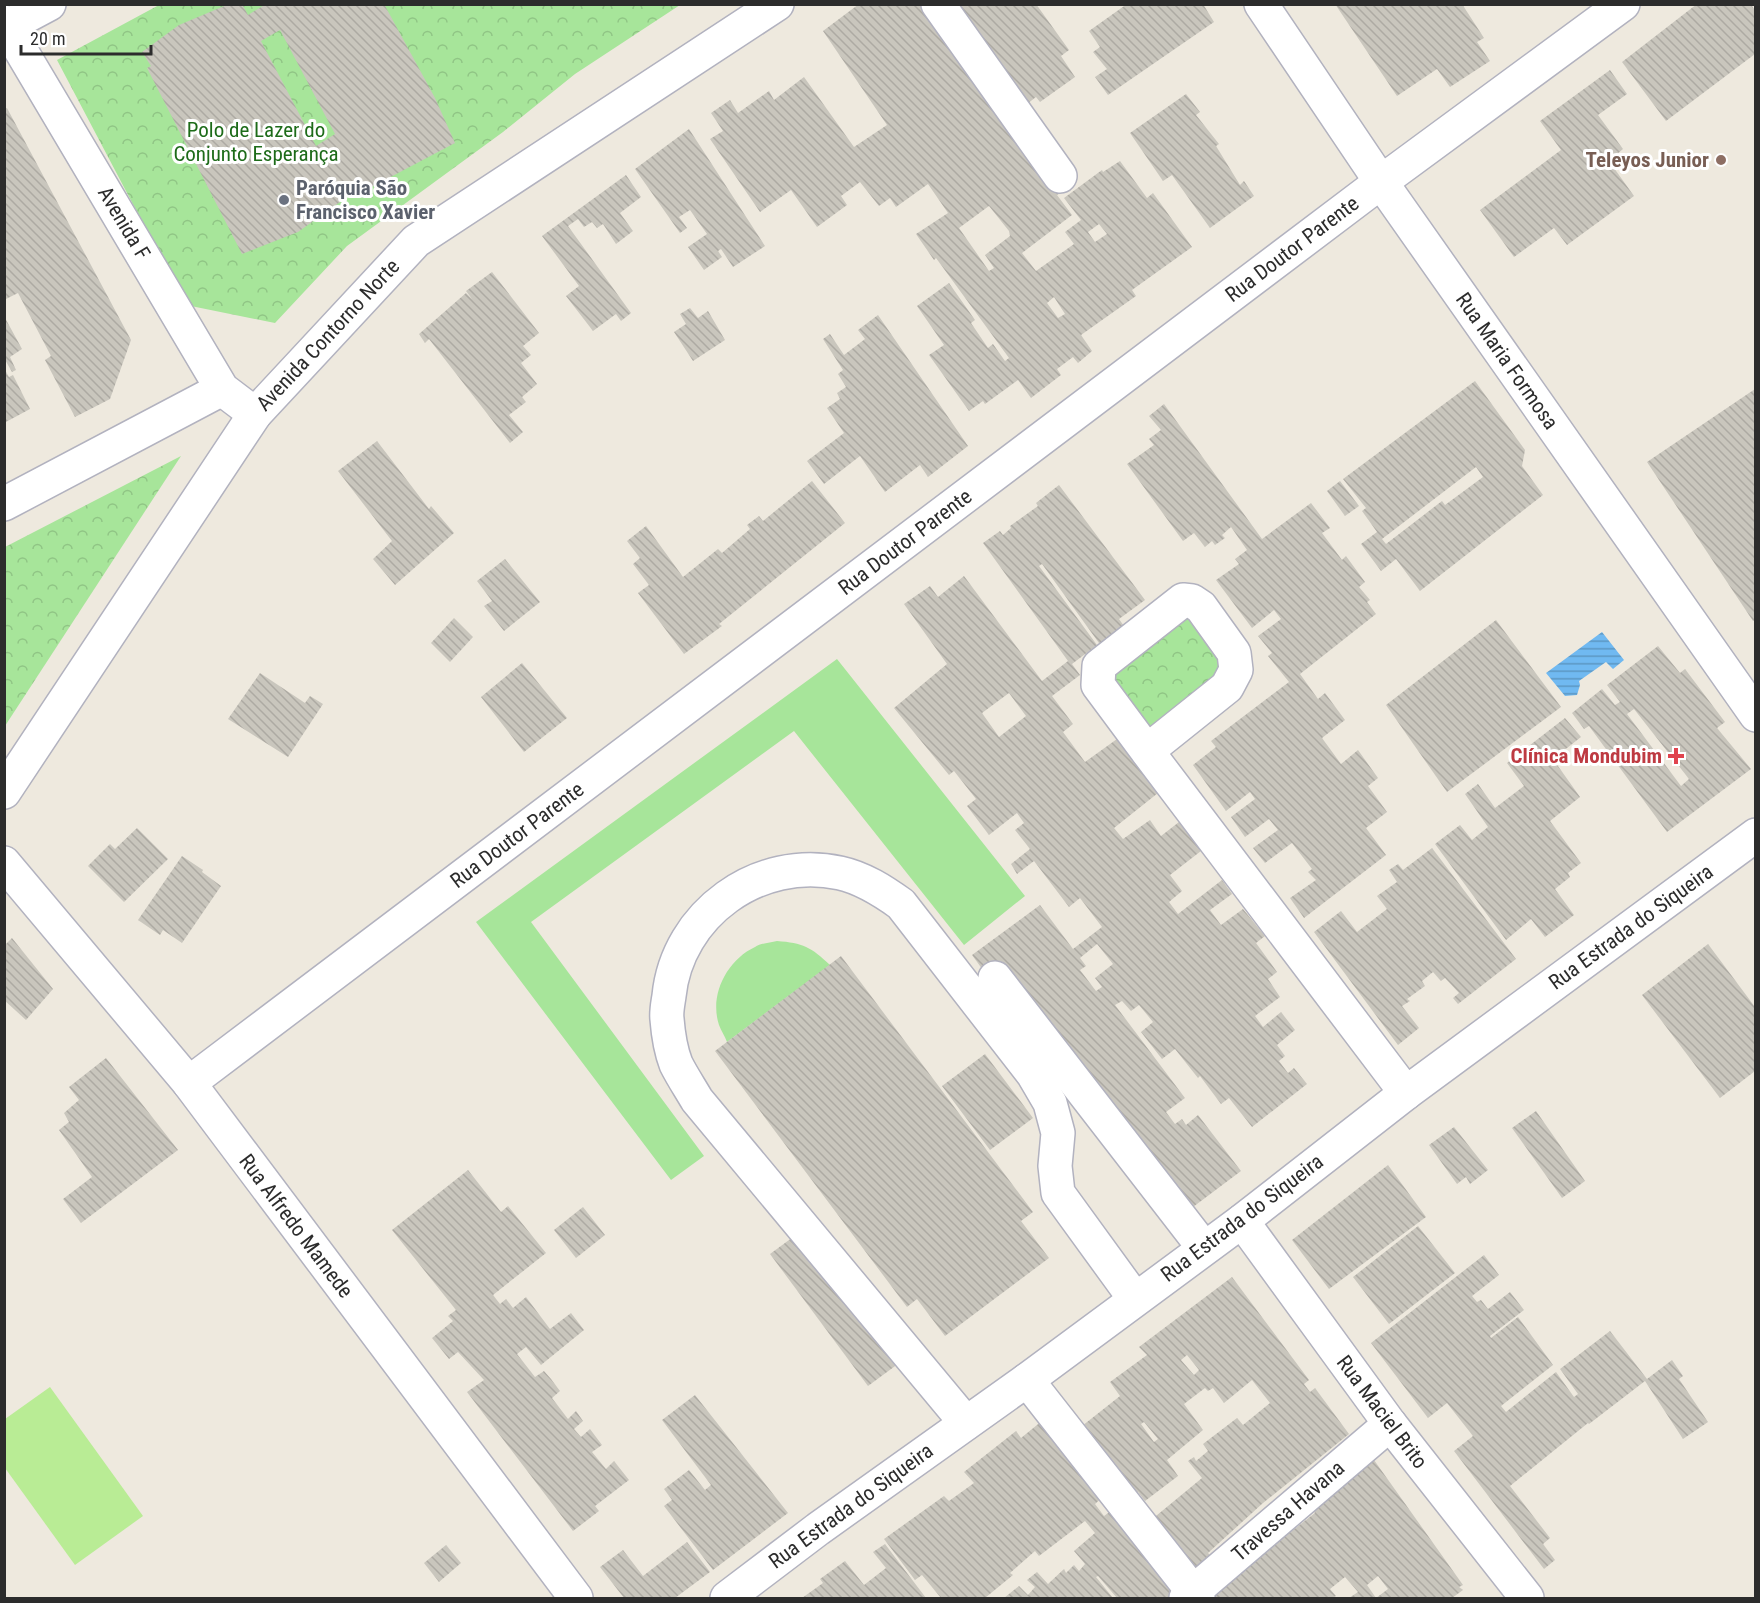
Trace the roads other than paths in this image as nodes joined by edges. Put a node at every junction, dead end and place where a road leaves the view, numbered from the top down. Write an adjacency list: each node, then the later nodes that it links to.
1 (49, 4): 6 (street)
2 (777, 4): 10 (street, Avenida Contorno Norte)
3 (938, 4): 7 (street)
4 (1261, 4): 8 (street, Rua Maria Formosa)
5 (1623, 4): 8 (street, Rua Doutor Parente)
6 (5, 26): 9 (street, Avenida F)
7 (1060, 176)
8 (1381, 182): 12 (street, Rua Maria Formosa); 18 (street, Rua Doutor Parente)
9 (222, 389): 10 (street, Avenida F); 11 (street)
10 (255, 414): 14 (street, Avenida Contorno Norte)
11 (4, 504)
12 (1755, 715)
13 (1147, 751): 13 (street); 19 (street)
14 (4, 792)
15 (1755, 835): 19 (street, Rua Estrada do Siqueira)
16 (4, 863): 18 (street, Rua Alfredo Mamede)
17 (995, 978): 21 (street)
18 (189, 1083): 27 (street, Rua Alfredo Mamede)
19 (1406, 1093): 20 (street, Rua Estrada do Siqueira)
20 (1242, 1221): 21 (street, Rua Estrada do Siqueira); 25 (street, Rua Maciel Brito)
21 (1204, 1248): 22 (street, Rua Estrada do Siqueira)
22 (1135, 1299): 23 (street, Rua Estrada do Siqueira); 24 (street)
23 (1027, 1380): 24 (street, Rua Estrada do Siqueira); 26 (street)
24 (966, 1423): 28 (street, Rua Estrada do Siqueira)
25 (1390, 1424): 26 (street, Travessa Havana); 29 (street, Rua Maciel Brito)
26 (1192, 1596)
27 (576, 1599)
28 (727, 1599)
29 (1527, 1599)

